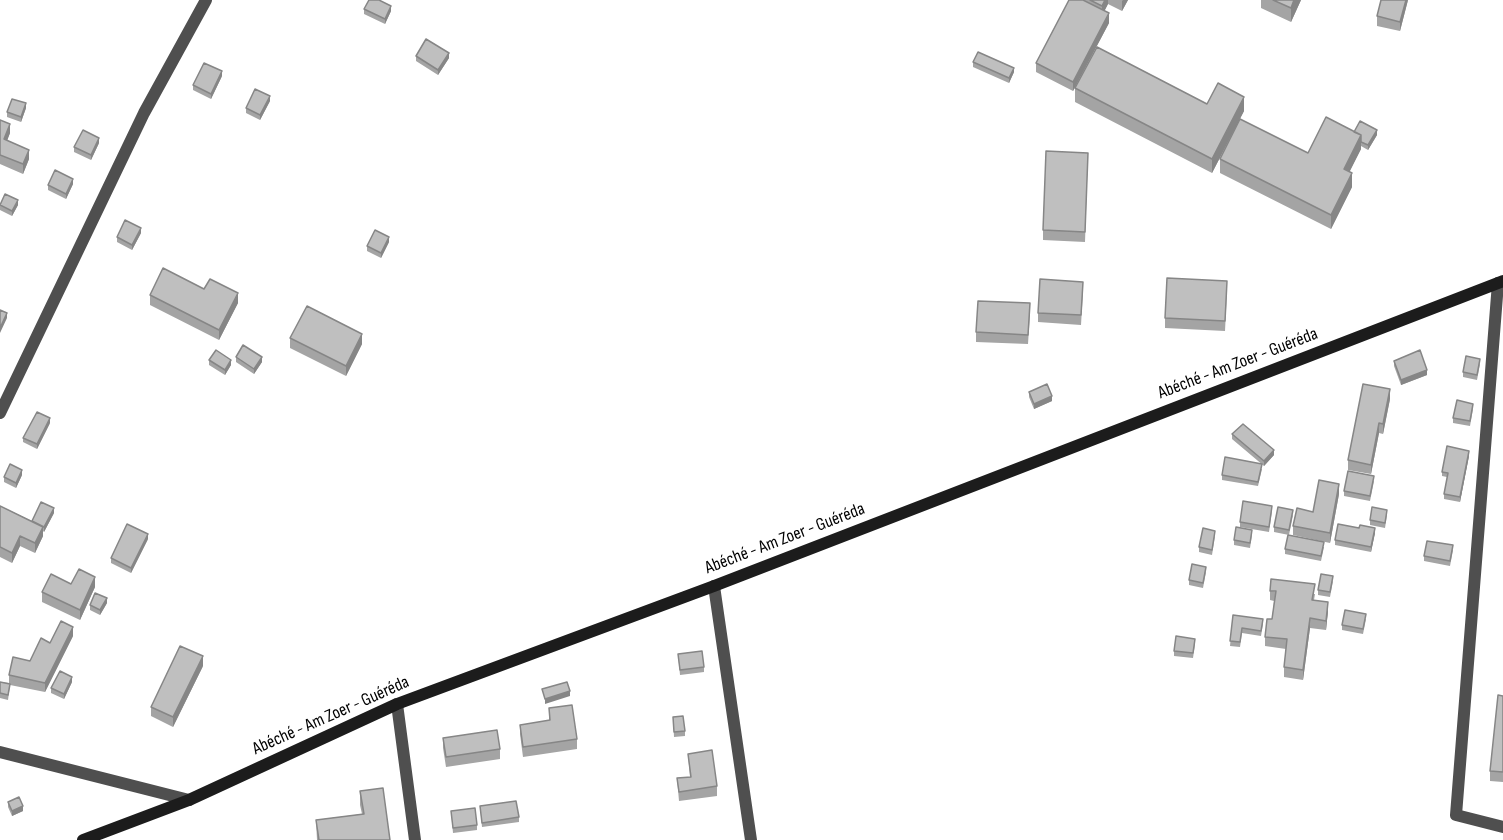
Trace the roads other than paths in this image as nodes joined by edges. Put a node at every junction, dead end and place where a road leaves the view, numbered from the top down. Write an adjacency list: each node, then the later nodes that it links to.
1 (206, 0): 3 (street)
2 (1501, 282): 4 (main road, Abéché - Am Zoer - Guéréda); 8 (street)
3 (0, 413)
4 (714, 586): 5 (main road, Abéché - Am Zoer - Guéréda); 11 (street)
5 (397, 704): 7 (main road, Abéché - Am Zoer - Guéréda); 10 (street)
6 (0, 752): 7 (street)
7 (189, 800): 9 (main road, Abéché - Am Zoer - Guéréda)
8 (1503, 827)
9 (83, 840)
10 (415, 840)
11 (751, 840)

